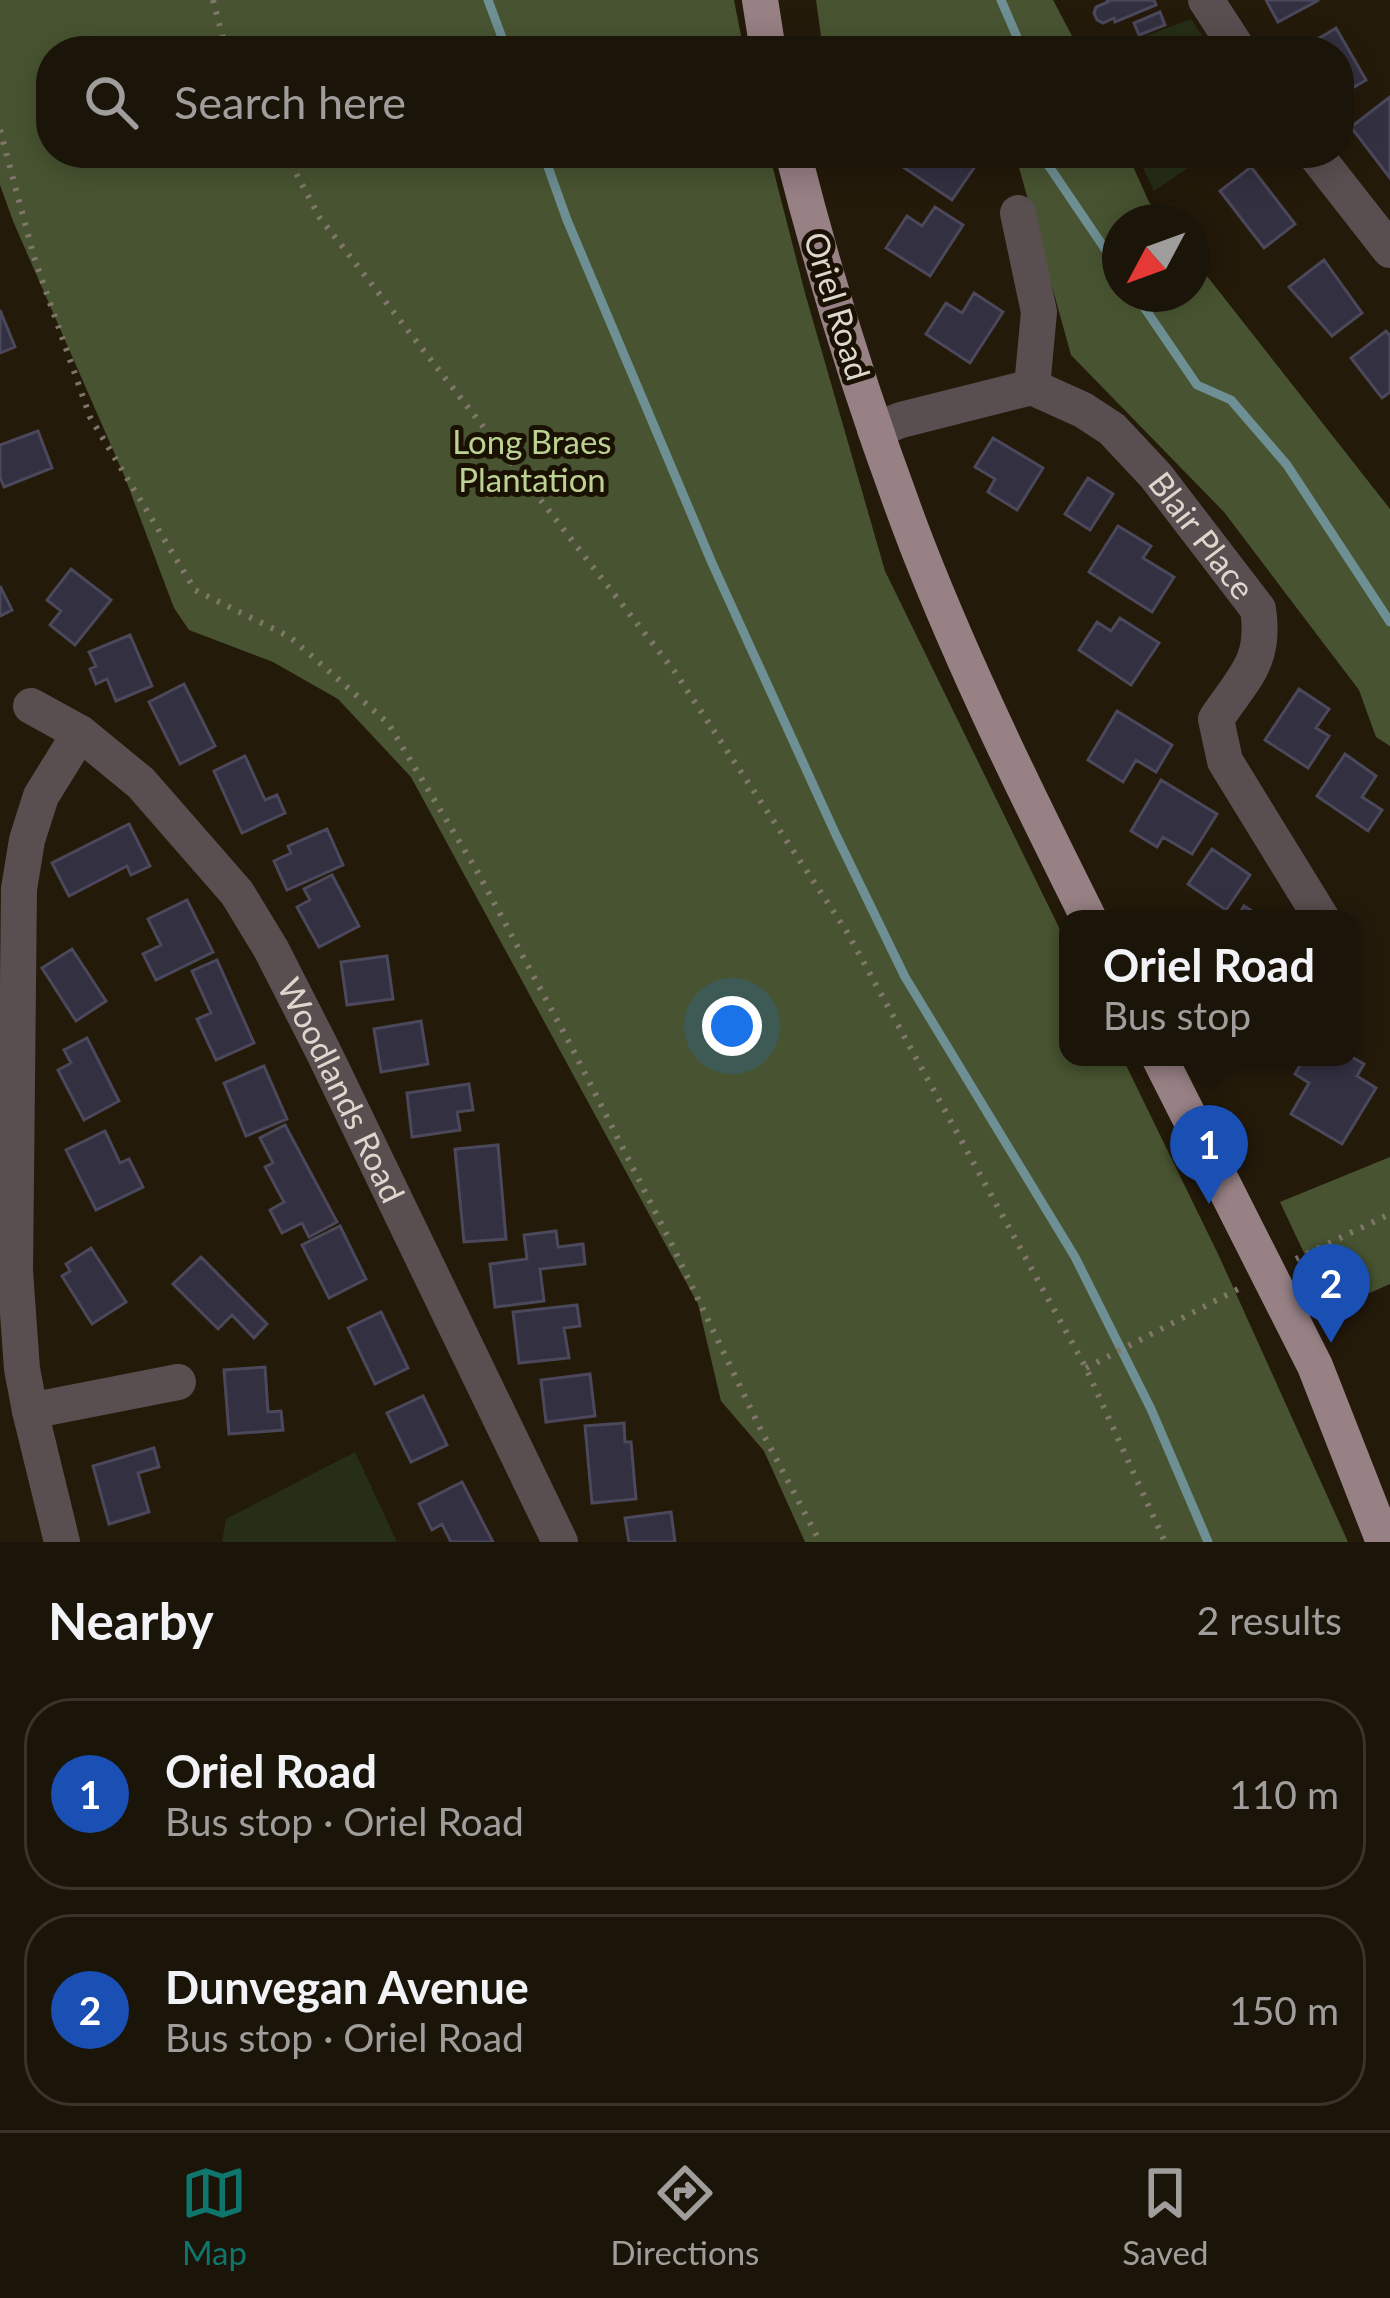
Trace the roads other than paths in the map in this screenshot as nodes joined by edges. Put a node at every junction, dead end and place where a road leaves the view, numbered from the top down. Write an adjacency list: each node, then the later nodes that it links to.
1 (760, 0): 3 (main road)
2 (1206, 0): 4 (street)
3 (766, 36)
4 (1229, 36)
5 (797, 168): 10 (main road, Oriel Road)
6 (1326, 168): 8 (street)
7 (1018, 213): 9 (street)
8 (1390, 250)
9 (1032, 387): 10 (street); 14 (street, Blair Place)
10 (875, 430): 13 (main road, Oriel Road)
11 (32, 706): 12 (street, Woodlands Road)
12 (80, 734): 15 (street); 20 (street, Woodlands Road)
13 (1085, 910)
14 (1316, 910)
15 (9, 1013): 18 (street)
16 (1164, 1066): 21 (main road)
17 (178, 1382): 18 (street)
18 (30, 1411): 19 (street)
19 (62, 1542)
20 (560, 1542)
21 (1384, 1542)

